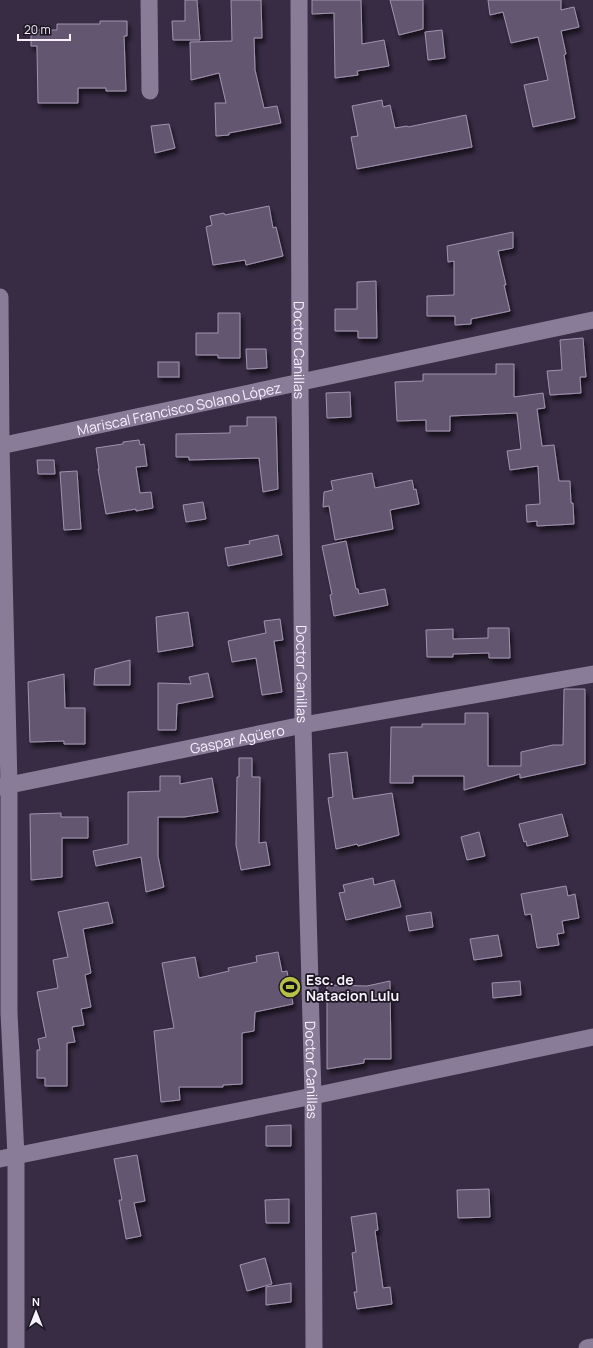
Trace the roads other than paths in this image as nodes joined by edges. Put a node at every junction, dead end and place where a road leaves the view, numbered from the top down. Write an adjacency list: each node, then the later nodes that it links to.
1 (149, 0): 3 (street)
2 (299, 0): 6 (street, Doctor Canillas)
3 (150, 91)
4 (0, 297): 7 (street)
5 (593, 320): 6 (street, Mariscal Francisco Solano López)
6 (300, 382): 7 (street, Mariscal Francisco Solano López); 9 (street, Doctor Canillas)
7 (0, 446): 10 (street)
8 (593, 674): 9 (street, Gaspar Agüero)
9 (303, 725): 10 (street, Gaspar Agüero); 12 (street, Doctor Canillas)
10 (5, 786): 13 (street)
11 (593, 1037): 12 (street)
12 (313, 1096): 13 (street); 16 (street, Doctor Canillas)
13 (8, 1158): 15 (street)
14 (593, 1347): 17 (street)
15 (16, 1348)
16 (314, 1348)
17 (587, 1348)

